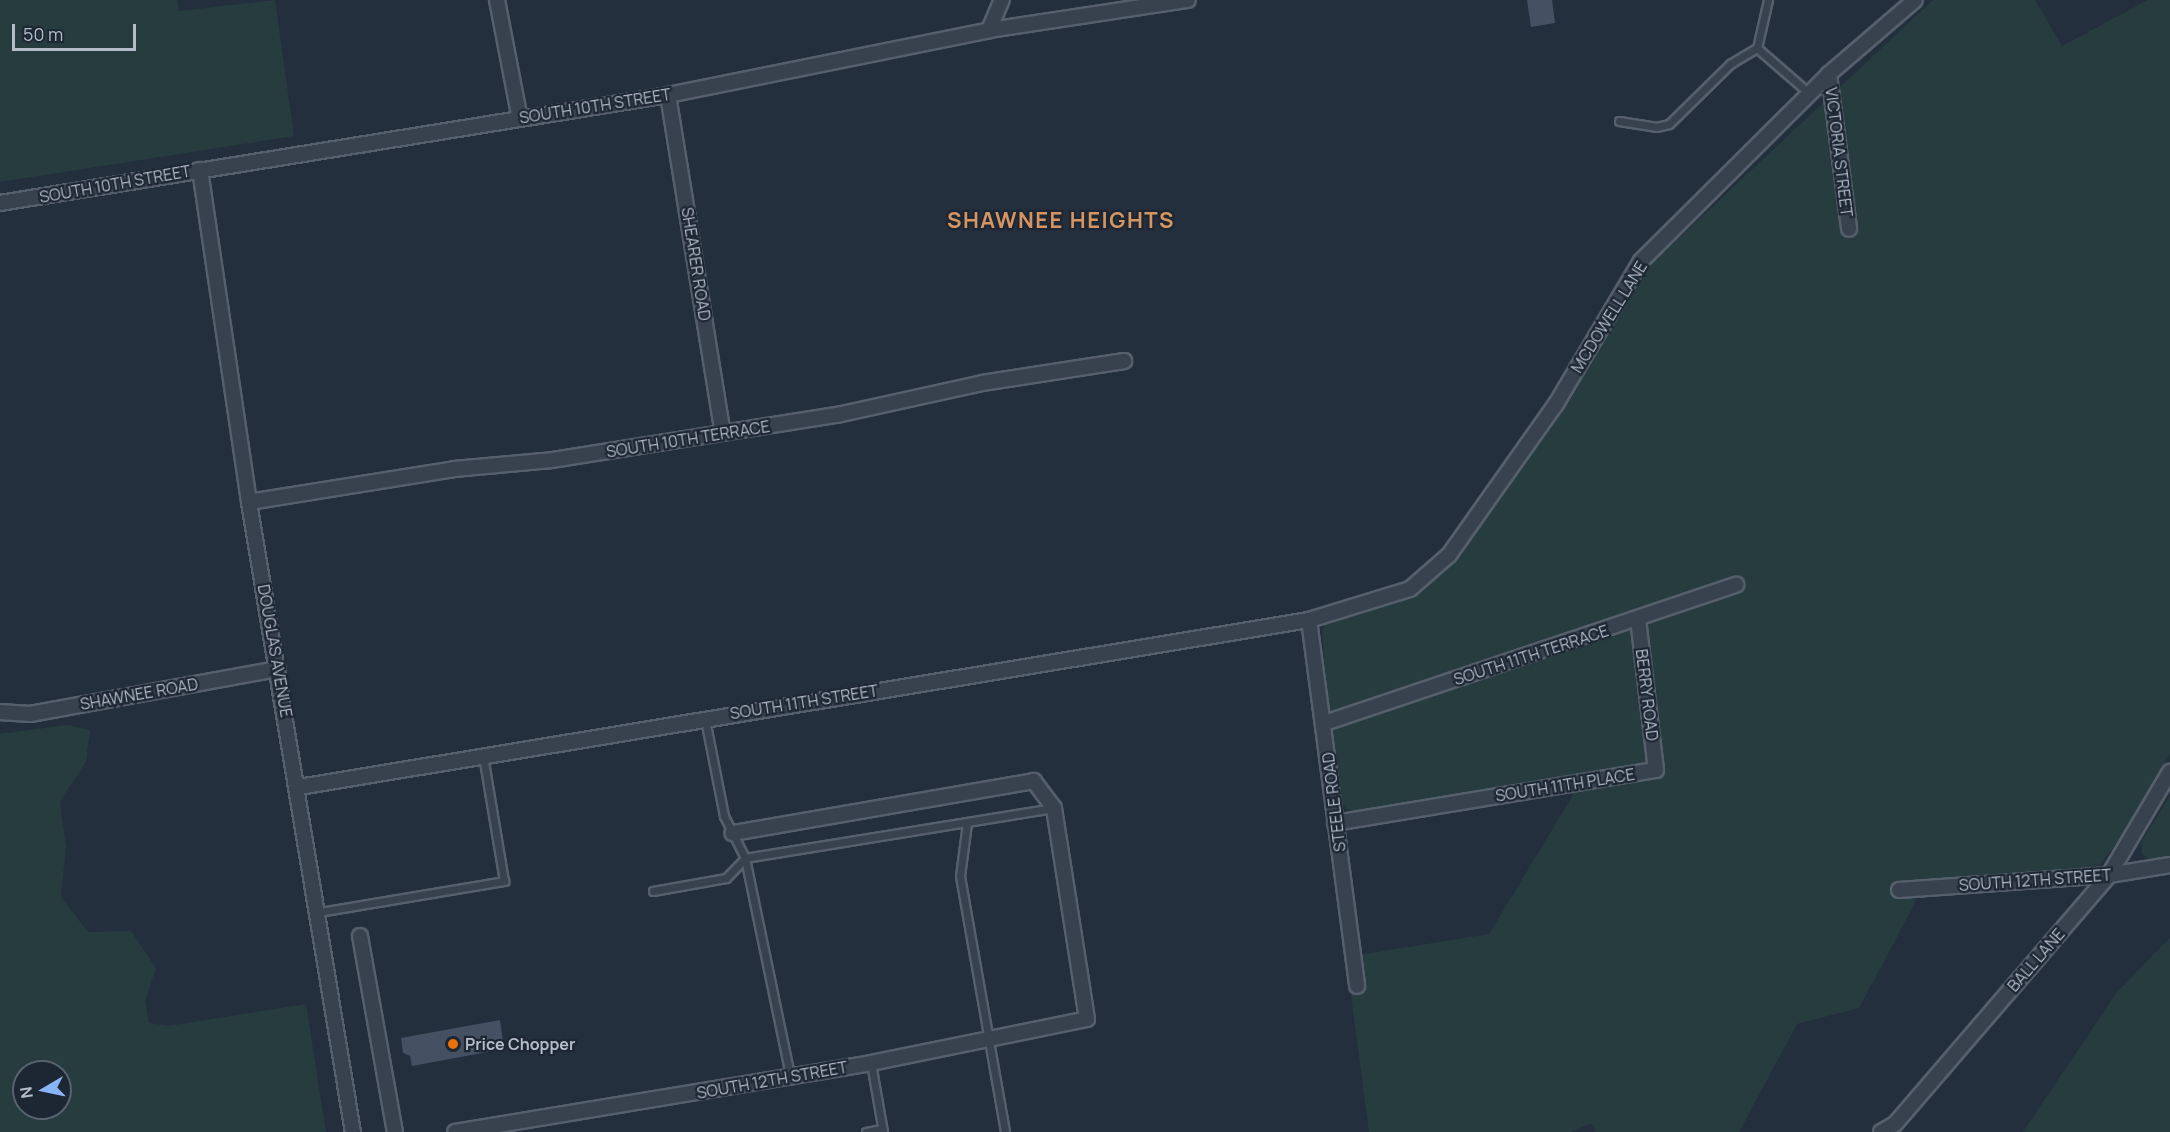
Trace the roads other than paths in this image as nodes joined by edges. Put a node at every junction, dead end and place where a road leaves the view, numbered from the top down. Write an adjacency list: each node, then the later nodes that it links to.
1 (497, 0): 11 (street)
2 (1002, 0): 6 (street)
3 (1188, 0): 6 (street, SOUTH 10TH STREET)
4 (1768, 0): 7 (lane)
5 (1916, 0): 8 (street, MCDOWELL LANE)
6 (989, 30): 9 (street, SOUTH 10TH STREET)
7 (1757, 48): 10 (lane); 12 (lane)
8 (1829, 74): 10 (street, MCDOWELL LANE); 15 (street, VICTORIA STREET)
9 (668, 94): 11 (street, SOUTH 10TH STREET); 17 (street, SHEARER ROAD)
10 (1810, 94): 20 (street, MCDOWELL LANE)
11 (520, 119): 13 (street, SOUTH 10TH STREET)
12 (1619, 121)
13 (200, 170): 14 (street, SOUTH 10TH STREET); 18 (street, DOUGLAS AVENUE)
14 (0, 203)
15 (1849, 229)
16 (1125, 361): 17 (street, SOUTH 10TH TERRACE)
17 (723, 433): 18 (street, SOUTH 10TH TERRACE)
18 (249, 502): 22 (street, DOUGLAS AVENUE)
19 (1736, 585): 21 (street, SOUTH 11TH TERRACE)
20 (1309, 620): 24 (street, SOUTH 11TH STREET); 25 (street, STEELE ROAD)
21 (1638, 620): 25 (street, SOUTH 11TH TERRACE); 27 (street, BERRY ROAD)
22 (278, 669): 23 (street, SHAWNEE ROAD); 29 (street, DOUGLAS AVENUE)
23 (0, 712)
24 (705, 718): 26 (street, SOUTH 11TH STREET); 33 (lane)
25 (1325, 723): 32 (street, STEELE ROAD)
26 (483, 756): 29 (street, SOUTH 11TH STREET); 39 (lane)
27 (1656, 770): 32 (street, SOUTH 11TH PLACE)
28 (2170, 772): 36 (street, BALL LANE)
29 (299, 787): 39 (street, DOUGLAS AVENUE)
30 (1054, 808): 31 (lane); 33 (street); 42 (street, SOUTH 12TH STREET)
31 (967, 823): 34 (lane); 42 (lane)
32 (1335, 823): 41 (street, STEELE ROAD)
33 (732, 833): 34 (lane)
34 (745, 858): 38 (lane); 44 (lane)
35 (2170, 865): 36 (street, SOUTH 12TH STREET)
36 (2109, 875): 37 (street, SOUTH 12TH STREET); 45 (street, BALL LANE)
37 (1899, 890)
38 (653, 891)
39 (319, 912): 47 (street, DOUGLAS AVENUE)
40 (360, 936): 48 (street)
41 (1356, 986)
42 (987, 1040): 43 (street, SOUTH 12TH STREET); 51 (lane)
43 (871, 1063): 44 (street, SOUTH 12TH STREET); 46 (lane)
44 (790, 1076): 49 (street, SOUTH 12TH STREET)
45 (1895, 1128): 52 (street, BALL LANE)
46 (883, 1131): 50 (lane)
47 (353, 1132)
48 (395, 1132)
49 (456, 1132)
50 (866, 1132)
51 (1005, 1132)
52 (1881, 1132)

